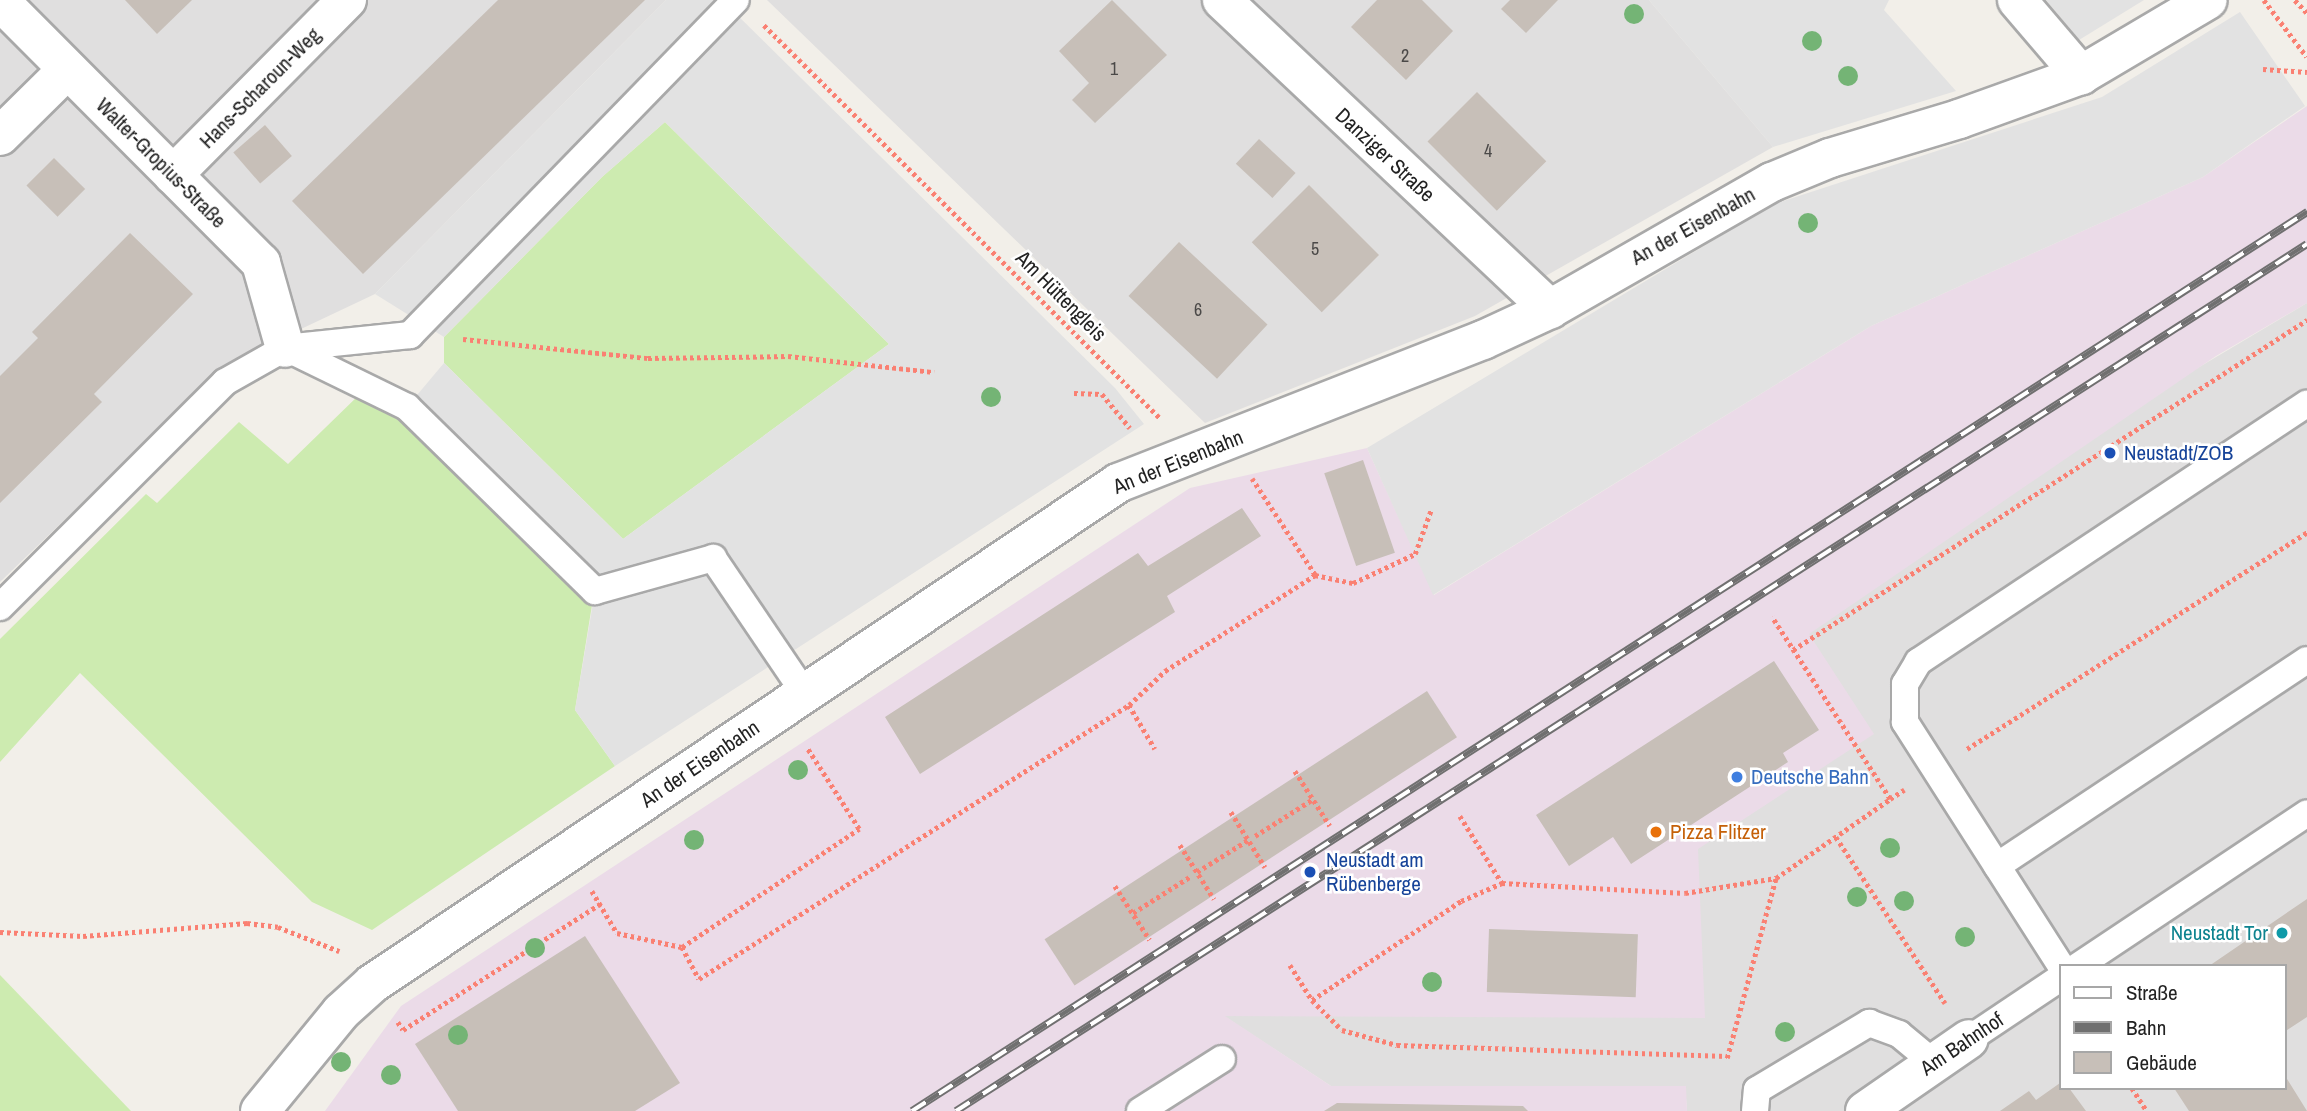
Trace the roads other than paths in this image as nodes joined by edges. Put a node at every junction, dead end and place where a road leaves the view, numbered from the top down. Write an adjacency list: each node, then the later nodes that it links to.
1 (348, 0): 10 (street, Hans-Scharoun-Weg)
2 (736, 0): 12 (lane)
3 (1222, 0): 11 (street, Danziger Straße)
4 (2017, 0): 8 (street)
5 (2208, 0): 8 (street, An der Eisenbahn)
6 (0, 1): 7 (street, Walter-Gropius-Straße)
7 (68, 69): 9 (street); 10 (street, Walter-Gropius-Straße)
8 (2081, 75): 11 (street, An der Eisenbahn)
9 (0, 136)
10 (173, 175): 12 (street, Walter-Gropius-Straße)
11 (1550, 309): 16 (street, An der Eisenbahn)
12 (285, 348): 14 (lane); 16 (lane)
13 (2307, 404): 18 (lane)
14 (0, 607)
15 (2307, 660): 18 (lane)
16 (794, 701): 25 (street, An der Eisenbahn)
17 (2307, 813): 20 (lane)
18 (1997, 866): 19 (lane)
19 (2060, 964)
20 (2081, 964)
21 (2058, 979): 22 (lane, Am Bahnhof)
22 (1969, 1039): 24 (street, Am Bahnhof)
23 (1222, 1059): 26 (lane)
24 (1934, 1063): 27 (lane); 28 (street, Am Bahnhof)
25 (260, 1111)
26 (1140, 1111)
27 (1755, 1111)
28 (1865, 1111)

